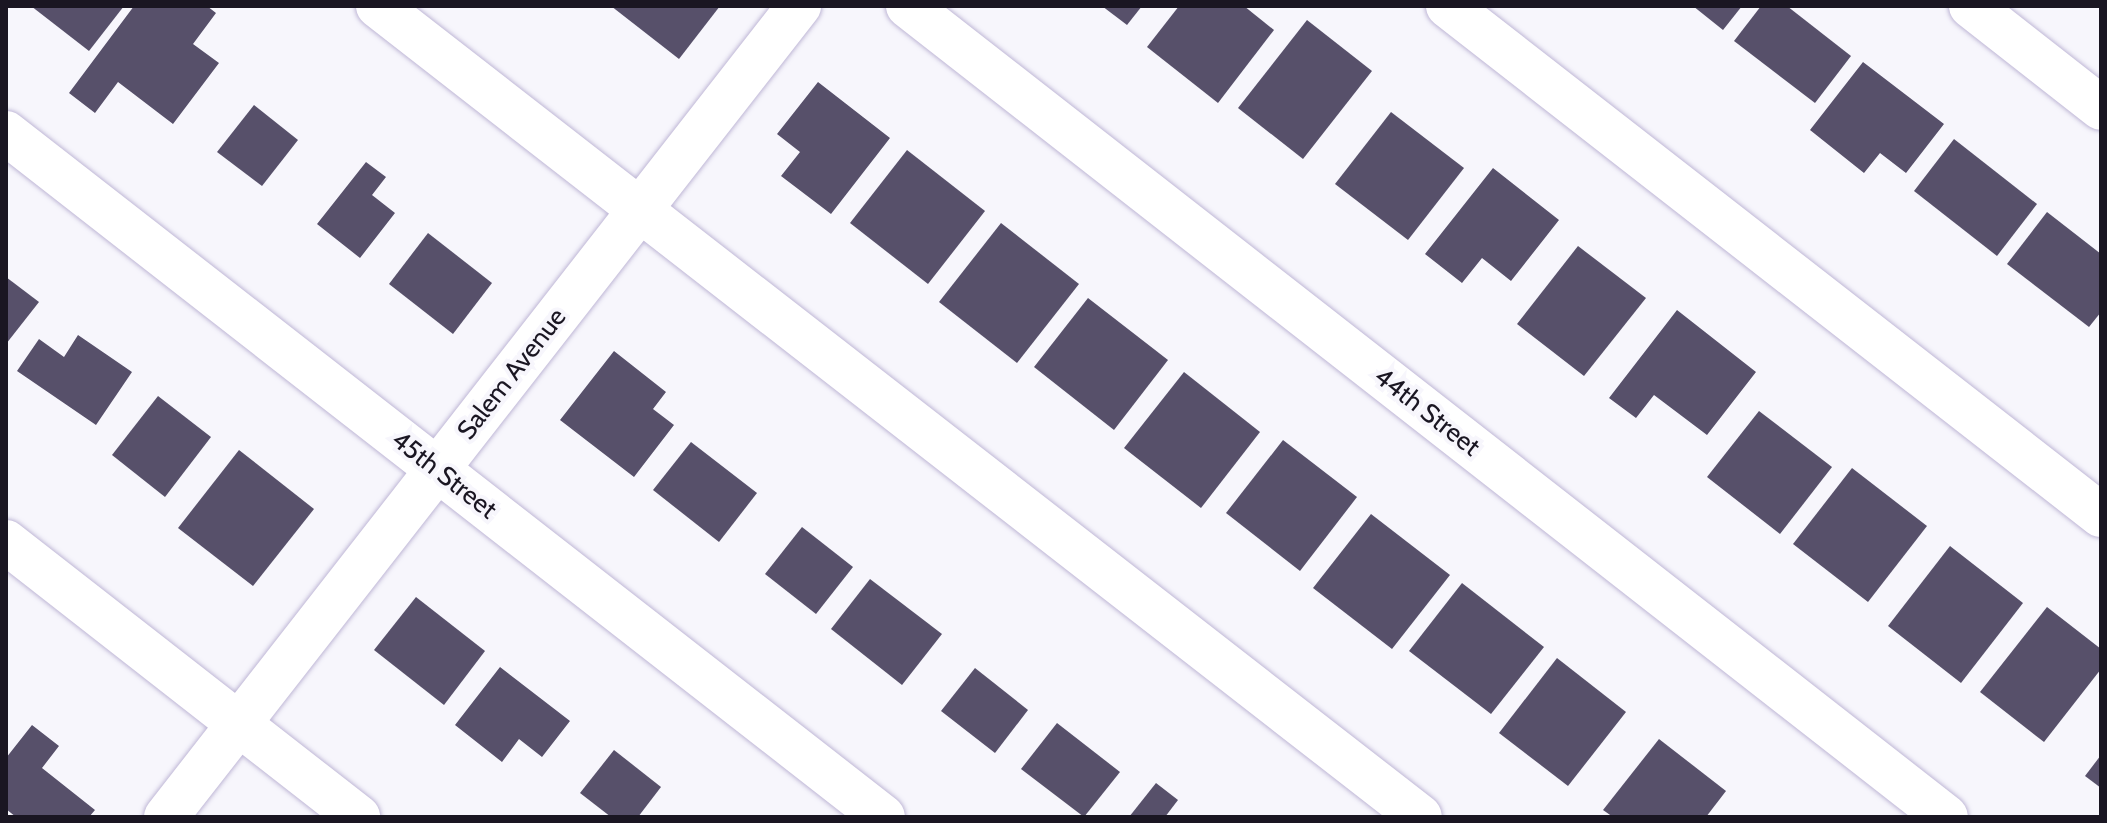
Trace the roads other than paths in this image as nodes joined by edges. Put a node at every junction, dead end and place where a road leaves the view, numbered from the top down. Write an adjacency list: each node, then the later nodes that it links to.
1 (378, 6): 8 (street)
2 (799, 6): 8 (street, Salem Avenue)
3 (908, 6): 17 (street, 44th Street)
4 (1448, 6): 10 (street)
5 (1971, 6): 6 (street)
6 (2101, 108)
7 (6, 133): 9 (street, 45th Street)
8 (640, 210): 9 (street, Salem Avenue); 16 (street)
9 (437, 469): 12 (street, Salem Avenue); 15 (street, 45th Street)
10 (2101, 515)
11 (6, 542): 12 (street)
12 (239, 724): 13 (street, Salem Avenue); 14 (street)
13 (166, 817)
14 (358, 817)
15 (883, 817)
16 (1420, 817)
17 (1946, 817)

